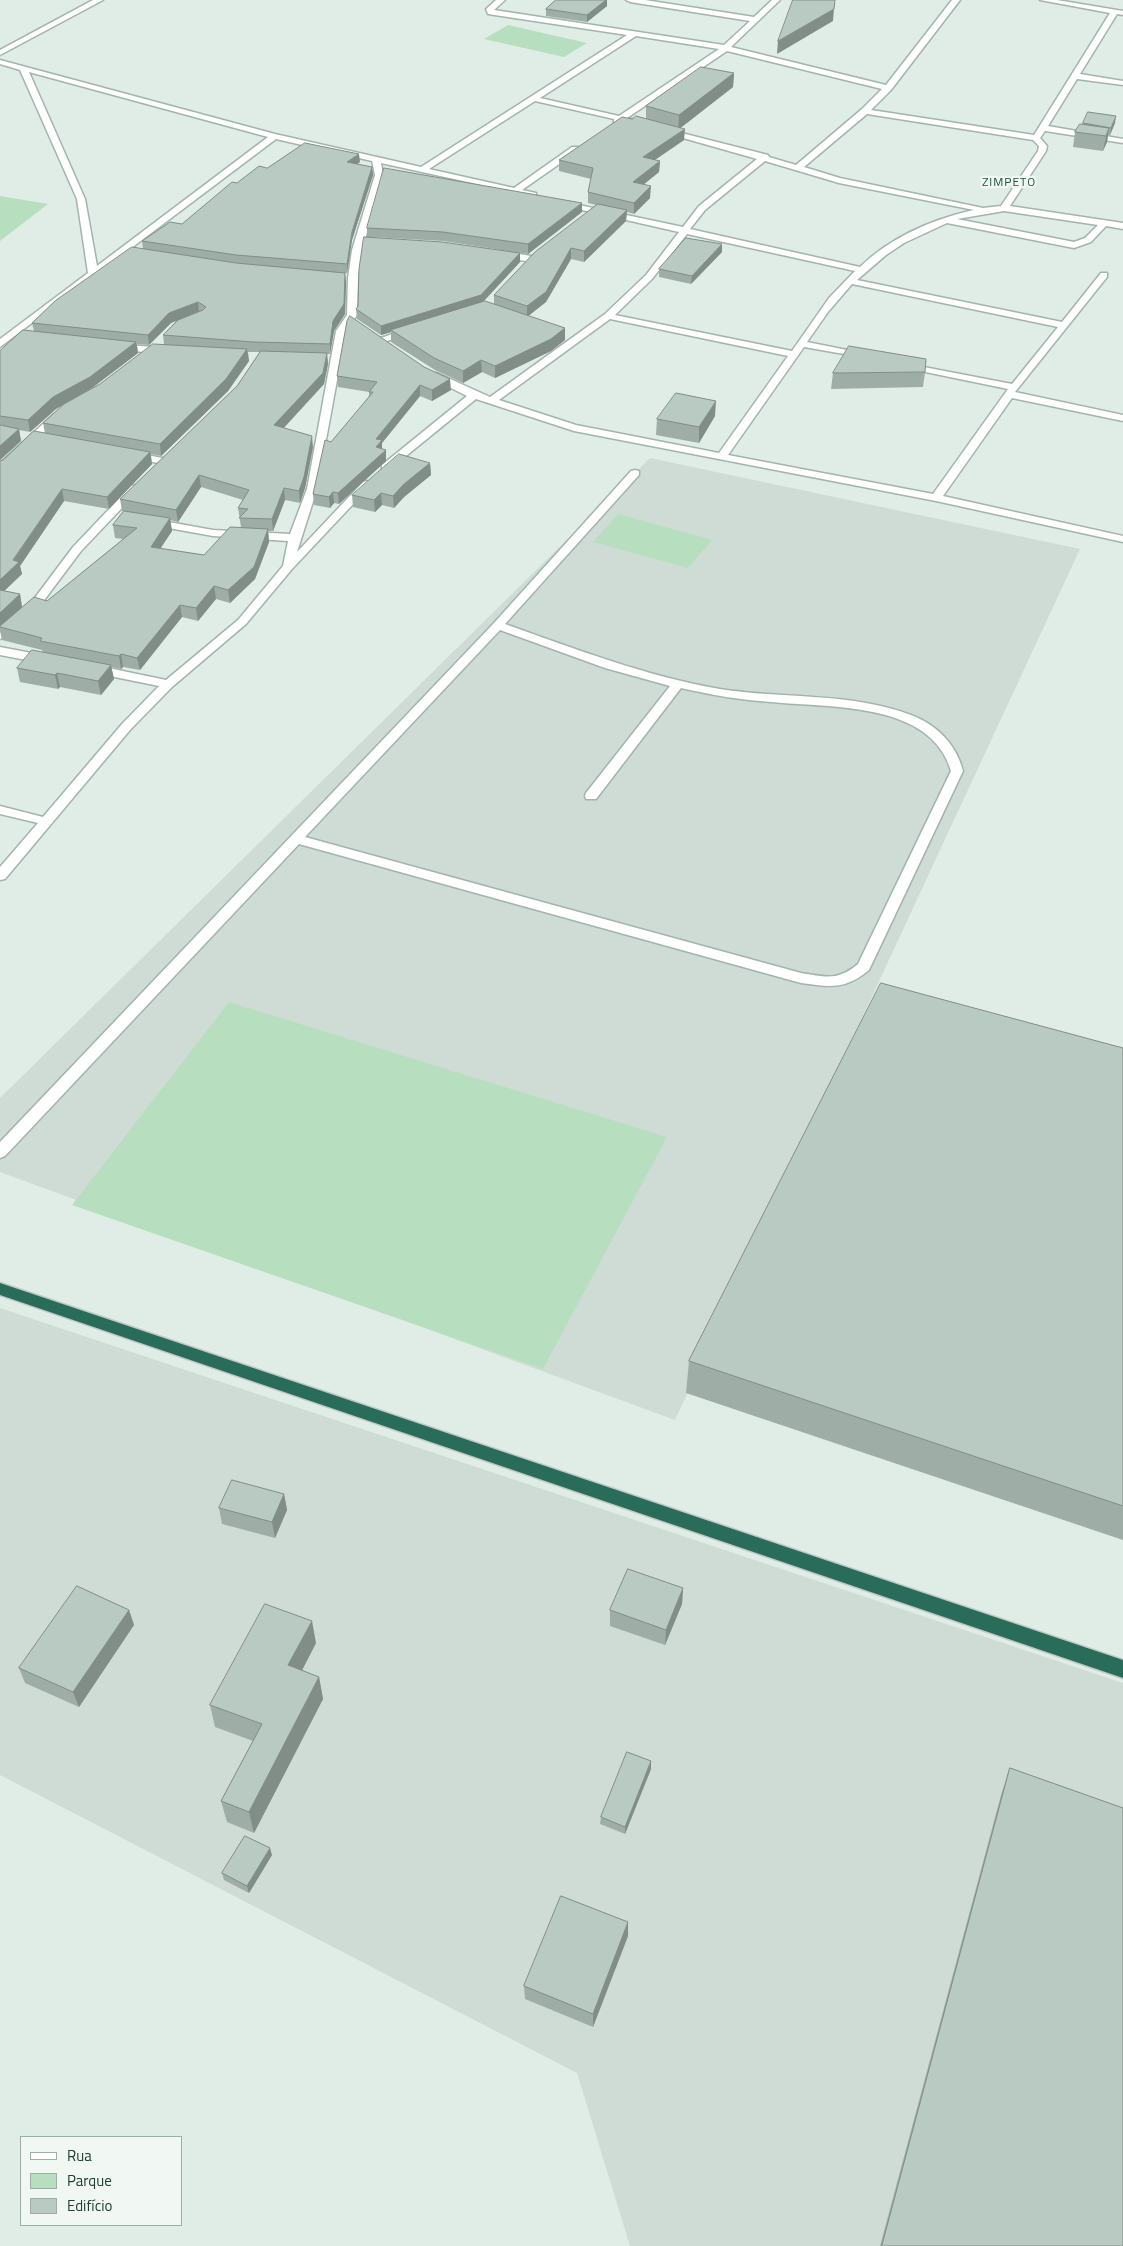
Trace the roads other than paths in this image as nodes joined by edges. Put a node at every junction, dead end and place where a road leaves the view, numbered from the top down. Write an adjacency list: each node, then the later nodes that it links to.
1 (99, 0): 11 (street)
2 (500, 0): 9 (street)
3 (630, 0): 8 (street)
4 (776, 0): 8 (street)
5 (956, 0): 16 (street)
6 (1044, 0): 7 (street)
7 (1119, 12): 14 (street)
8 (756, 19): 10 (street)
9 (636, 33): 10 (street); 17 (street)
10 (726, 48): 16 (street); 19 (street)
11 (0, 53)
12 (0, 62): 13 (street)
13 (23, 67): 24 (street); 46 (street)
14 (1074, 76): 15 (street); 22 (street)
15 (1123, 83)
16 (888, 88): 18 (street)
17 (532, 98): 19 (street); 31 (street)
18 (865, 111): 25 (street); 30 (street)
19 (621, 118): 20 (street); 21 (street)
20 (613, 124)
21 (650, 126)
22 (1044, 128): 25 (street); 26 (street)
23 (659, 129): 28 (street)
24 (274, 136): 29 (street); 41 (street)
25 (1036, 138): 33 (street)
26 (1123, 141)
27 (580, 146): 32 (street)
28 (765, 157): 30 (street); 40 (street)
29 (376, 159): 31 (street); 81 (street)
30 (799, 167): 34 (street)
31 (423, 169): 32 (street)
32 (515, 191): 35 (street)
33 (1004, 208): 34 (street); 38 (street)
34 (983, 209): 37 (street)
35 (594, 210): 36 (street); 40 (street)
36 (580, 220)
37 (946, 220): 38 (street); 45 (street)
38 (1104, 223): 39 (street)
39 (1123, 226)
40 (685, 230): 45 (street); 49 (street)
41 (121, 252): 43 (street); 46 (street)
42 (490, 252): 44 (street)
43 (138, 255)
44 (531, 259)
45 (862, 270): 48 (street)
46 (93, 273): 53 (street)
47 (1104, 275): 50 (street)
48 (850, 281): 50 (street); 59 (street)
49 (608, 316): 56 (street); 63 (street)
50 (1064, 325): 68 (street)
51 (416, 329): 57 (street)
52 (565, 334): 56 (street)
53 (12, 335): 54 (street); 58 (street)
54 (29, 337)
55 (163, 337): 61 (street)
56 (578, 338): 70 (street)
57 (380, 340)
58 (0, 344)
59 (802, 344): 63 (street); 64 (street)
60 (108, 346): 61 (street)
61 (152, 350): 62 (street); 65 (street)
62 (172, 352)
63 (794, 354): 76 (street)
64 (879, 359)
65 (136, 362)
66 (898, 363): 68 (street)
67 (425, 371): 69 (street)
68 (1011, 390): 72 (street); 79 (street)
69 (474, 395): 70 (street); 83 (street)
70 (491, 401): 76 (street)
71 (65, 409): 74 (street)
72 (1123, 418)
73 (17, 435): 74 (street)
74 (38, 439): 77 (street)
75 (117, 453): 80 (street)
76 (722, 456): 79 (street)
77 (0, 469)
78 (635, 473): 84 (street)
79 (936, 498): 82 (street)
80 (109, 515): 81 (street); 85 (street)
81 (294, 538): 83 (street)
82 (1123, 539)
83 (288, 567): 89 (street)
84 (498, 625): 90 (street); 94 (street)
85 (0, 635)
86 (0, 651): 87 (street)
87 (56, 662)
88 (84, 668): 89 (street)
89 (168, 684): 93 (street)
90 (678, 684): 91 (street); 94 (street)
91 (591, 796)
92 (0, 810): 93 (street)
93 (45, 821): 95 (street)
94 (296, 839): 96 (street)
95 (0, 876)
96 (0, 1152)
97 (0, 1289): 98 (highway)
98 (1123, 1669)

